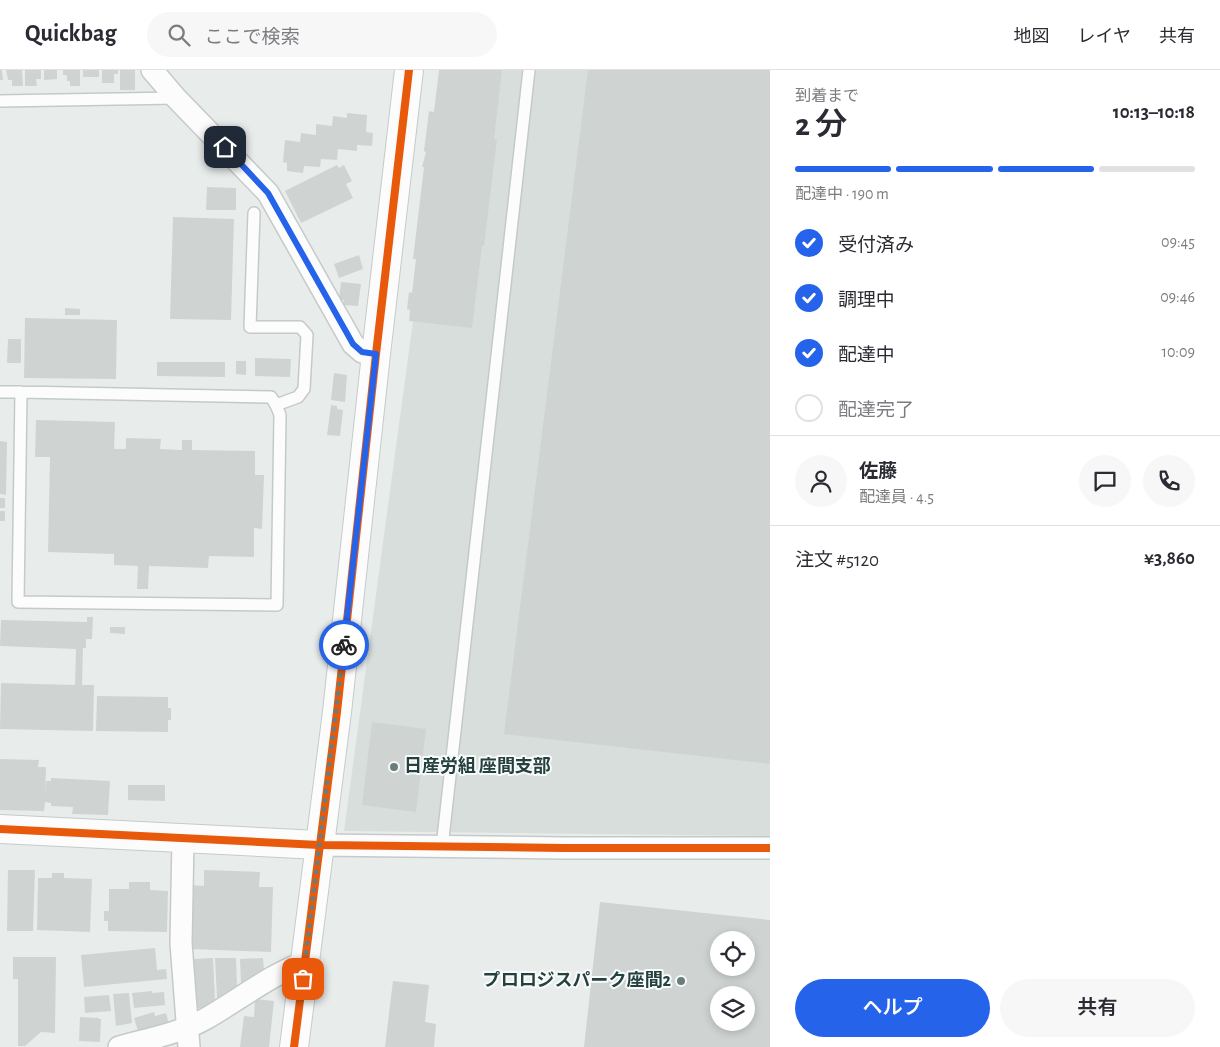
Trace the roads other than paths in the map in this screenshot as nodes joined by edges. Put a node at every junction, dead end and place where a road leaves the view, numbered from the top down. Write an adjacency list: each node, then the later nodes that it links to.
1 (152, 70): 4 (street)
2 (409, 70): 7 (street)
3 (529, 70): 14 (lane)
4 (176, 98): 5 (lane); 7 (street)
5 (0, 100)
6 (254, 213): 10 (lane)
7 (376, 354): 13 (street)
8 (0, 392): 9 (lane)
9 (21, 392): 10 (lane); 10 (lane)
10 (276, 405)
11 (0, 829): 12 (street)
12 (183, 839): 13 (street); 17 (street)
13 (319, 845): 14 (street); 16 (street)
14 (442, 847): 15 (street)
15 (770, 848)
16 (305, 962): 17 (street); 19 (street)
17 (188, 1037): 18 (street)
18 (119, 1047)
19 (294, 1047)

